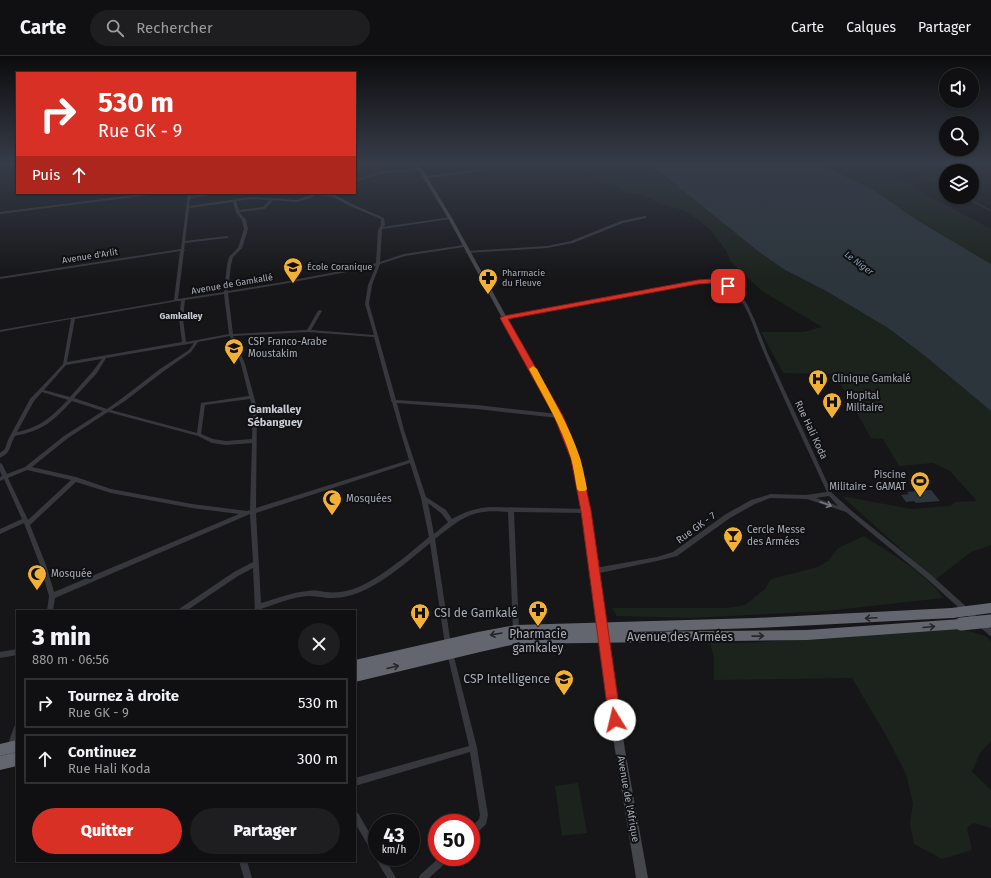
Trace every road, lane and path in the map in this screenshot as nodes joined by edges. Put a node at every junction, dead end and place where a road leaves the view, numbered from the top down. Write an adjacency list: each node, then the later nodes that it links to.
1 (84, 202): 10 (street)
2 (188, 202): 8 (street)
3 (218, 202): 8 (street)
4 (235, 202): 9 (street)
5 (270, 202): 9 (street)
6 (346, 202): 13 (street)
7 (440, 202): 12 (main road, Avenue de l'Afrique)
8 (188, 207): 15 (street)
9 (238, 211): 20 (street)
10 (0, 213)
11 (645, 216): 16 (street, Avenue de Gamkallé)
12 (450, 218): 13 (street); 16 (main road, Avenue de l'Afrique)
13 (382, 228): 18 (street)
14 (227, 237): 15 (street)
15 (184, 242): 17 (street)
16 (466, 249): 18 (street, Avenue de Gamkallé); 25 (main road, Avenue de l'Afrique)
17 (183, 250): 19 (street, Avenue d'Arlit); 22 (street)
18 (378, 264): 20 (street, Avenue de Gamkallé); 29 (street)
19 (0, 278)
20 (226, 293): 21 (street, Avenue de Gamkallé); 28 (street)
21 (183, 300): 22 (street, Avenue de Gamkallé); 31 (street)
22 (176, 301): 24 (street, Avenue de Gamkallé)
23 (320, 311): 27 (street)
24 (73, 318): 26 (street, Avenue de Gamkallé); 33 (street)
25 (504, 318): 39 (main road, Avenue de l'Afrique); 49 (street, Rue Hali Koda)
26 (0, 331)
27 (308, 331): 28 (street); 29 (street)
28 (231, 335): 30 (street); 35 (street)
29 (376, 336): 37 (street)
30 (197, 341): 31 (street); 38 (street)
31 (184, 343): 32 (street)
32 (105, 357): 33 (street); 36 (street)
33 (65, 364): 34 (street)
34 (42, 390): 36 (street); 40 (street)
35 (252, 398): 41 (street); 42 (street)
36 (71, 399): 38 (street); 40 (street)
37 (394, 401): 39 (street); 44 (street)
38 (107, 410): 41 (street); 46 (street)
39 (558, 416): 53 (main road, Avenue de l'Afrique)
40 (14, 434): 43 (street)
41 (199, 435): 42 (street)
42 (253, 441): 55 (street)
43 (0, 456)
44 (412, 461): 51 (street); 55 (street)
45 (0, 465): 47 (street)
46 (27, 468): 47 (street); 48 (street)
47 (3, 478): 56 (street)
48 (76, 479): 55 (street); 56 (street)
49 (830, 494): 50 (street); 54 (street, Rue Hali Koda)
50 (806, 497): 54 (street, one-way to 54); 61 (street, Rue GK - 7)
51 (424, 498): 57 (street); 59 (street)
52 (511, 510): 53 (street); 57 (street); 72 (street)
53 (586, 511): 61 (main road, Avenue de l'Afrique)
54 (846, 511): 71 (street, Rue Hali Koda)
55 (250, 512): 60 (street); 62 (street)
56 (26, 522): 58 (street); 62 (street)
57 (451, 522): 59 (street)
58 (0, 532)
59 (432, 539): 64 (street); 73 (street)
60 (255, 564): 64 (street); 66 (street)
61 (595, 571): 70 (main road, Avenue de l'Afrique)
62 (52, 596): 65 (street)
63 (991, 608): 67 (highway, Avenue des Armées, bridge)
64 (258, 609)
65 (50, 610)
66 (182, 610)
67 (896, 617): 69 (highway); 70 (highway, Avenue des Armées, one-way to 70)
68 (991, 621): 69 (highway, Avenue des Armées, one-way to 68, bridge)
69 (904, 629): 70 (highway, Avenue des Armées, one-way to 69)
70 (603, 632): 72 (highway, Avenue des Armées); 89 (main road, Avenue de l'Afrique)
71 (991, 633)
72 (516, 635): 73 (highway, Avenue des Armées)
73 (449, 648): 76 (highway, Avenue des Armées); 77 (highway, Avenue des Armées, one-way to 73); 80 (street)
74 (16, 652): 75 (street)
75 (0, 655)
76 (356, 666)
77 (356, 676)
78 (16, 730): 79 (street)
79 (9, 748): 81 (street)
80 (473, 748): 82 (street); 84 (street)
81 (8, 761)
82 (356, 782)
83 (356, 818): 85 (street)
84 (480, 823)
85 (368, 838)
86 (243, 862): 90 (street)
87 (385, 866): 91 (street)
88 (436, 866): 92 (street)
89 (639, 876)
90 (248, 878)
91 (392, 878)
92 (423, 878)

